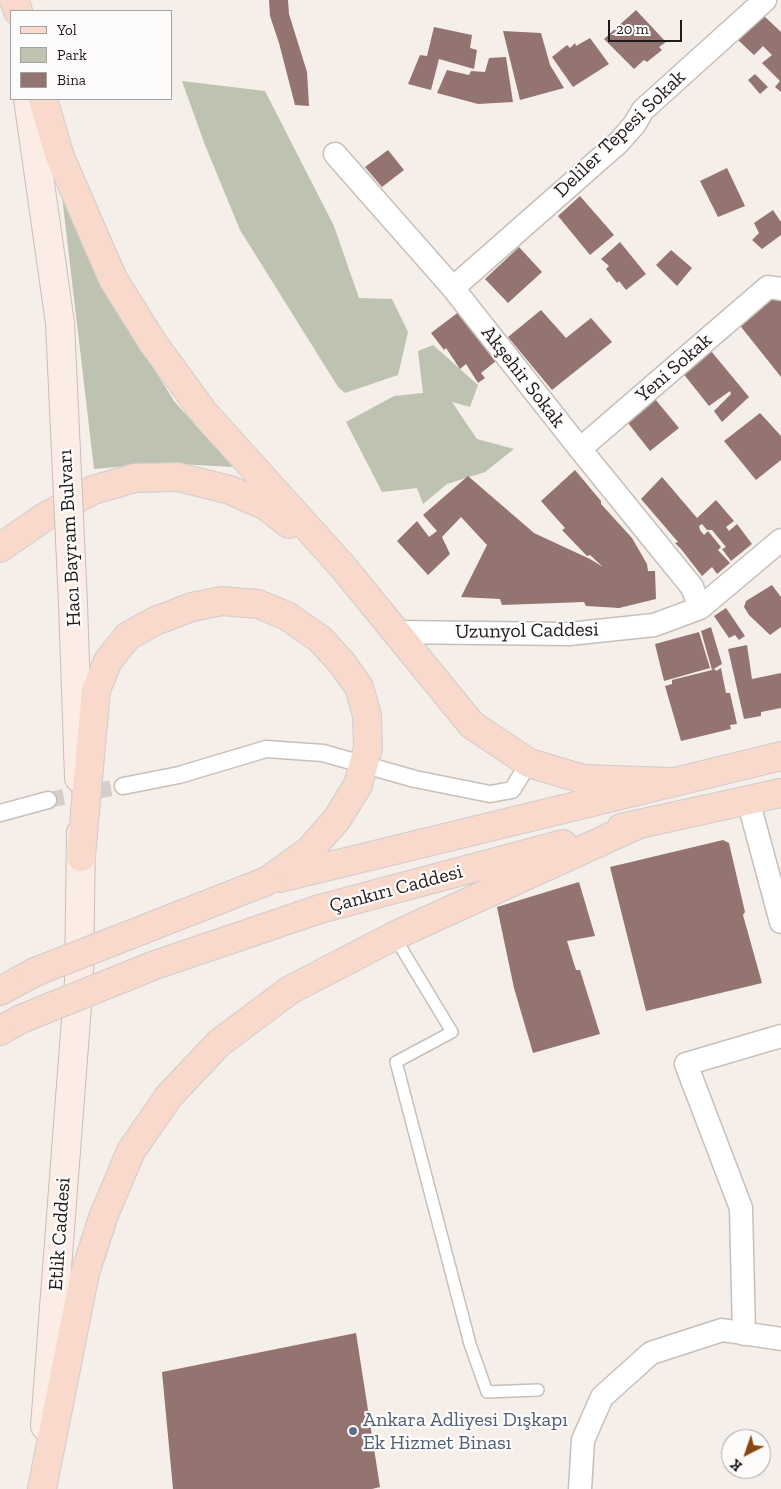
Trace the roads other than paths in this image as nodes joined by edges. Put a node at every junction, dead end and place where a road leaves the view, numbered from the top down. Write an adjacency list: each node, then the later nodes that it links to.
1 (765, 0): 5 (street, Deliler Tepesi Sokak)
2 (28, 100): 23 (main road, Hacı Bayram Bulvarı, bridge)
3 (43, 100): 10 (main road)
4 (335, 154): 5 (street, Akşehir Sokak)
5 (453, 288): 7 (street, Akşehir Sokak)
6 (775, 288): 7 (street, Yeni Sokak)
7 (580, 449): 11 (street, Akşehir Sokak)
8 (781, 540): 11 (street, Uzunyol Caddesi)
9 (0, 548): 10 (main road)
10 (343, 567): 12 (main road)
11 (700, 608): 12 (street, Uzunyol Caddesi)
12 (394, 632): 14 (main road)
13 (781, 756): 16 (main road, Çankırı Caddesi)
14 (529, 763): 15 (street); 16 (main road)
15 (363, 765): 17 (street); 23 (main road); 24 (main road)
16 (674, 782): 24 (main road, Çankırı Caddesi)
17 (123, 786)
18 (781, 793): 20 (main road, Çankırı Caddesi)
19 (48, 800): 21 (street)
20 (748, 800): 22 (main road, Çankırı Caddesi); 25 (street)
21 (2, 812)
22 (640, 824): 26 (main road); 29 (main road, Çankırı Caddesi, bridge)
23 (82, 857): 27 (main road, Hacı Bayram Bulvarı)
24 (267, 881): 28 (main road, Çankırı Caddesi, bridge)
25 (781, 922)
26 (394, 936): 33 (lane); 34 (main road)
27 (80, 980): 34 (main road, Etlik Caddesi)
28 (0, 991)
29 (11, 1025)
30 (781, 1036): 31 (street)
31 (744, 1334): 32 (street); 35 (street)
32 (781, 1339)
33 (538, 1390)
34 (41, 1489)
35 (580, 1489)

